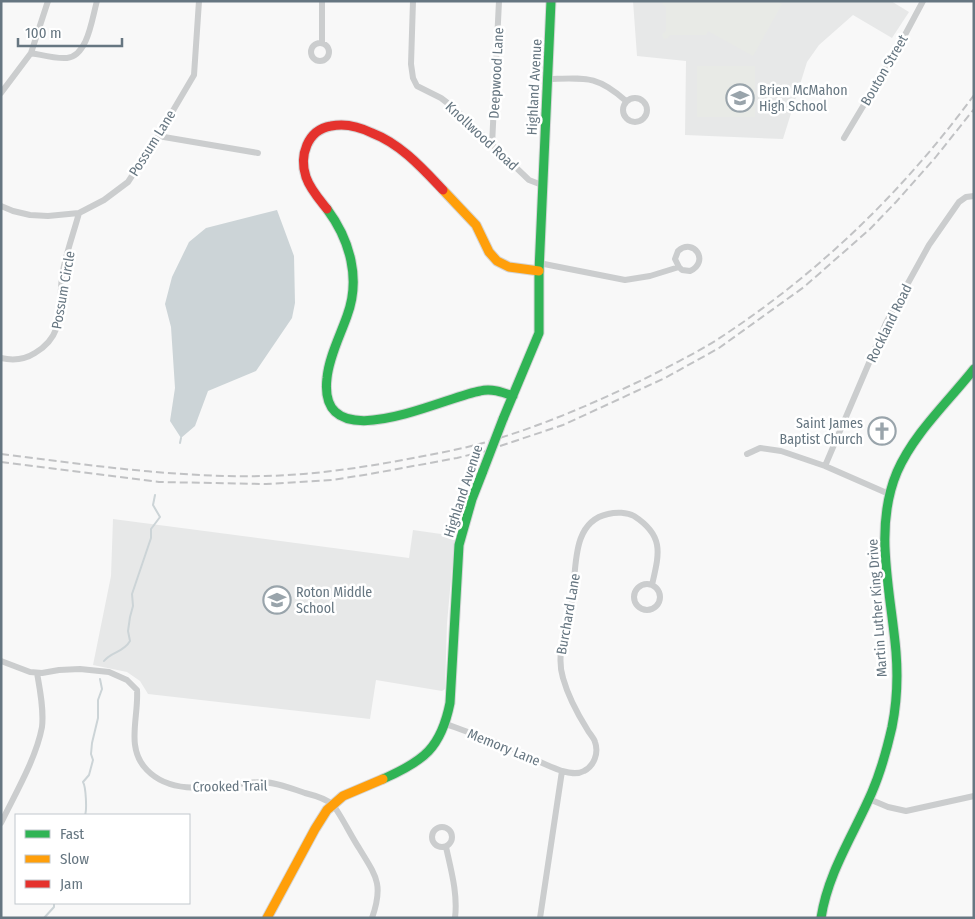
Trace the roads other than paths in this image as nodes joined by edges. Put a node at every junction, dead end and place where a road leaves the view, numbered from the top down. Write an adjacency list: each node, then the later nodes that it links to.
1 (48, 1): 10 (street)
2 (96, 1): 10 (street)
3 (200, 1): 14 (street, Possum Lane)
4 (322, 1): 9 (street)
5 (413, 1): 16 (street, Knollwood Road)
6 (499, 1): 16 (street, Deepwood Lane)
7 (551, 1): 11 (street, Highland Avenue)
8 (923, 1): 15 (street, Bouton Street)
9 (322, 42)
10 (31, 53): 12 (street)
11 (548, 79): 13 (street); 18 (street, Highland Avenue)
12 (1, 93)
13 (626, 101)
14 (158, 136): 17 (street); 21 (street, Possum Lane)
15 (844, 138)
16 (492, 145): 18 (street, Knollwood Road)
17 (258, 153)
18 (542, 185): 22 (street, Highland Avenue)
19 (974, 196): 28 (street, Rockland Road)
20 (1, 206): 21 (street, Possum Lane)
21 (79, 213): 24 (street, Possum Circle)
22 (539, 267): 23 (street); 26 (street, Highland Avenue); 26 (street)
23 (678, 267)
24 (1, 358)
25 (974, 369): 29 (street, Martin Luther King Drive)
26 (513, 396): 33 (street, Highland Avenue, bridge)
27 (747, 454): 28 (street)
28 (825, 466): 29 (street)
29 (889, 494): 36 (street, Martin Luther King Drive)
30 (652, 585): 30 (street, Burchard Lane); 34 (street, Burchard Lane)
31 (1, 661): 32 (street, Crooked Trail)
32 (37, 673): 37 (street, Crooked Trail); 38 (street)
33 (446, 724): 34 (street, Memory Lane); 37 (street, Highland Avenue)
34 (562, 771): 43 (street)
35 (974, 796): 36 (street)
36 (869, 799): 44 (street, Martin Luther King Drive)
37 (332, 805): 40 (street, Highland Avenue); 41 (street)
38 (1, 823)
39 (446, 847): 42 (street)
40 (267, 918)
41 (372, 918)
42 (455, 918)
43 (540, 918)
44 (821, 918)

